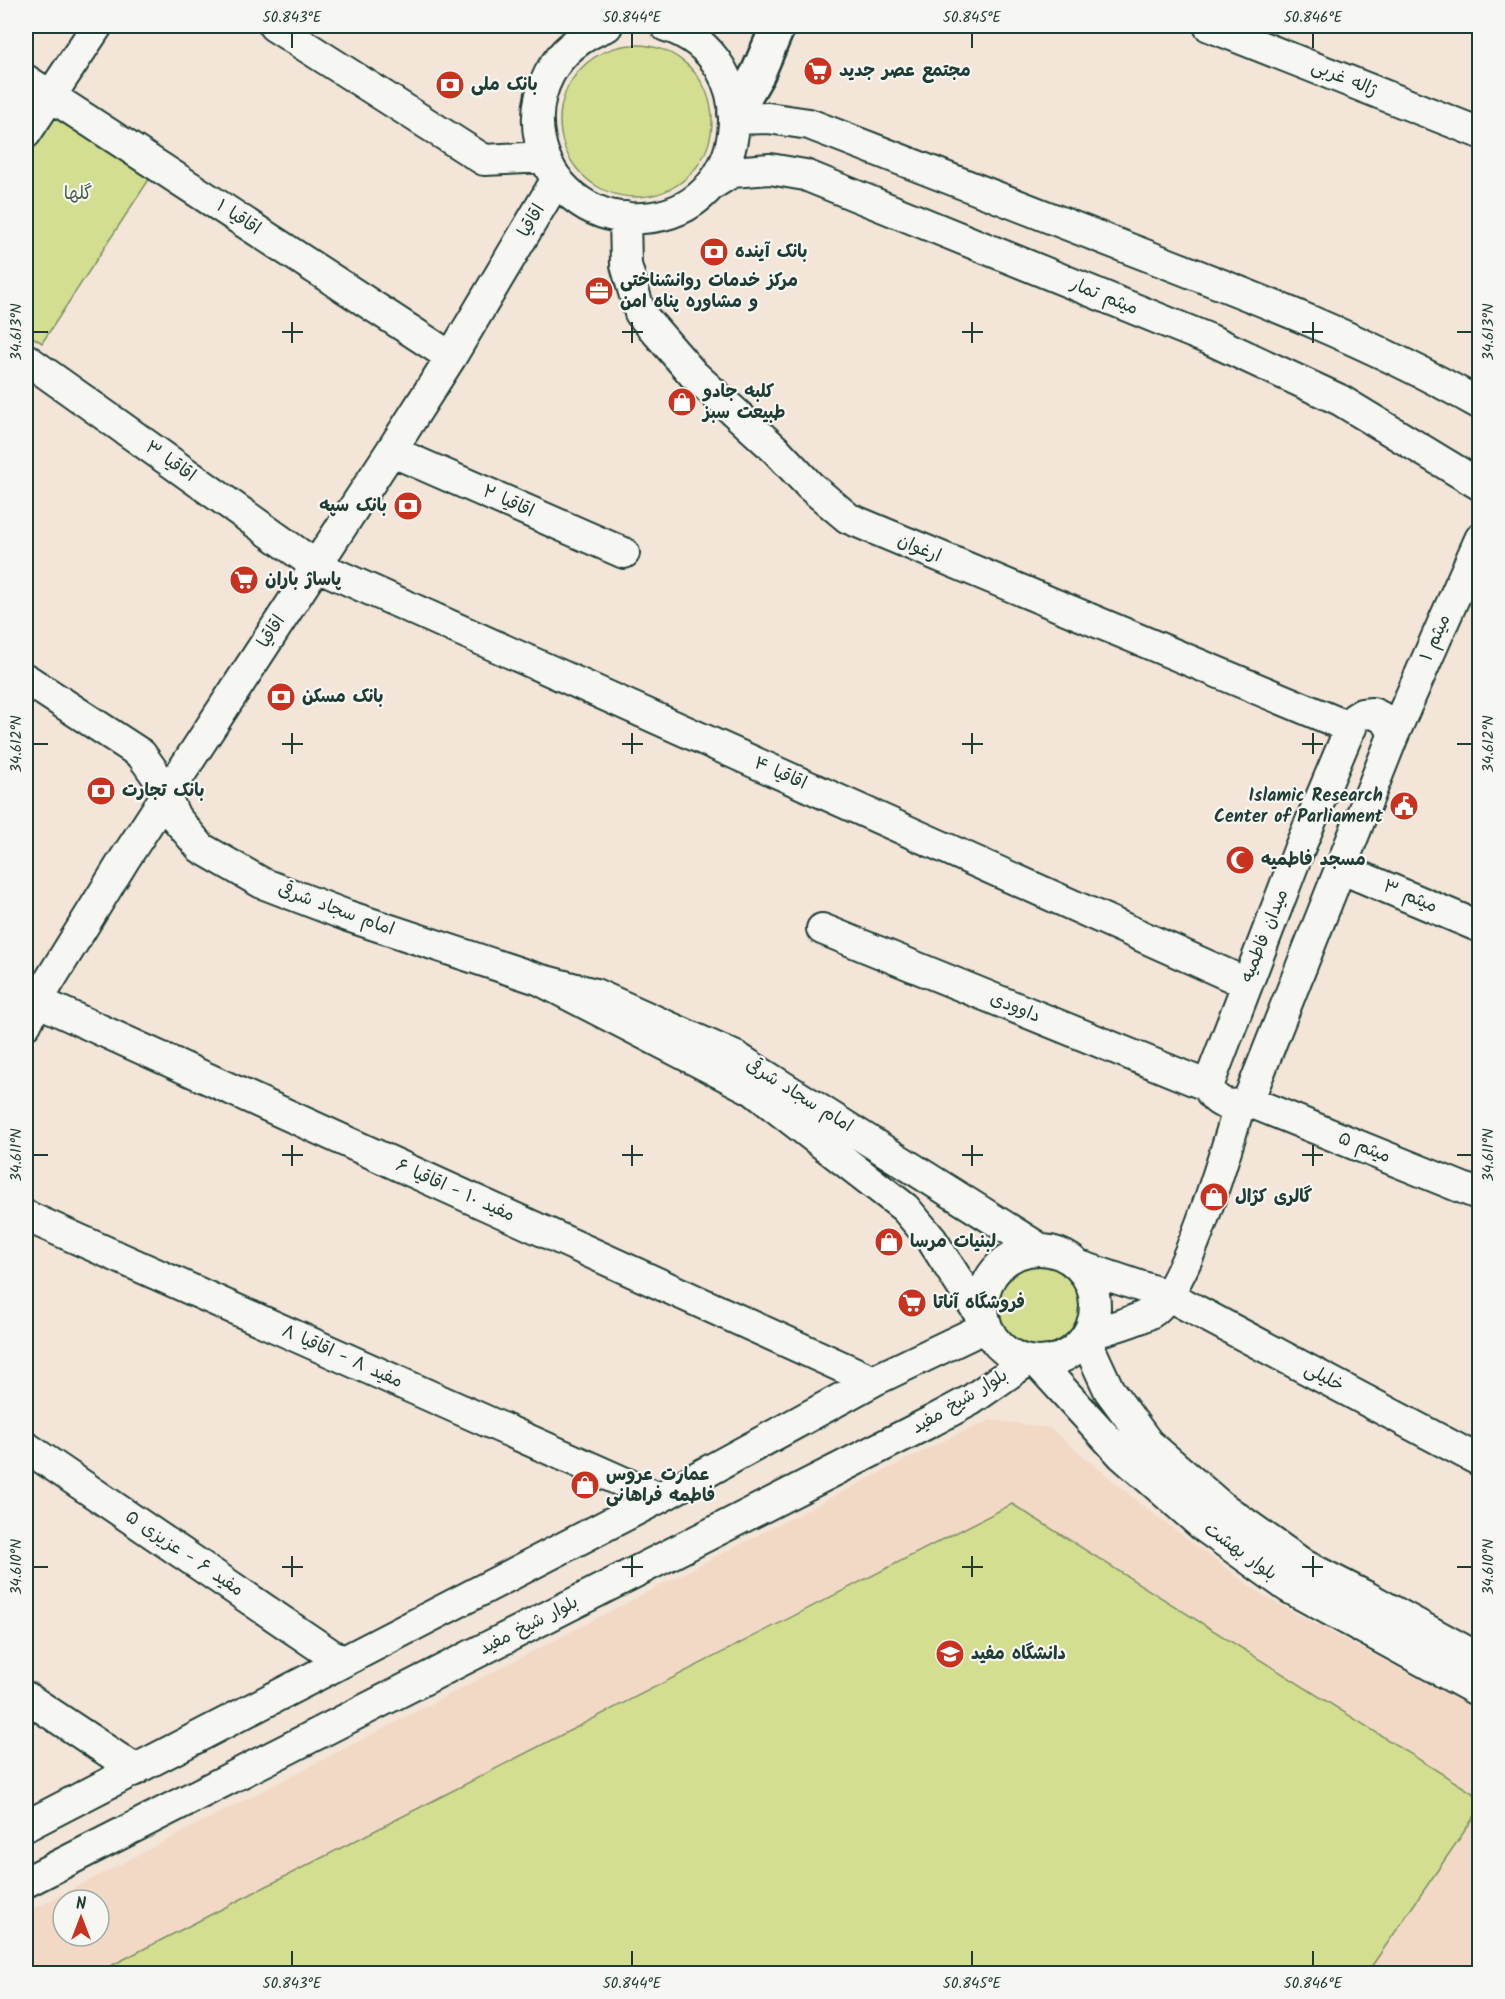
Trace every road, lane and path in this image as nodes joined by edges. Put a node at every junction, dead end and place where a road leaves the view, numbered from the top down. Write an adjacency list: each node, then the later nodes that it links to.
1 (97, 26): 7 (street)
2 (274, 26): 11 (street)
3 (666, 26): 8 (street)
4 (778, 26): 8 (main road)
5 (1209, 26): 10 (street, ژاله غربی)
6 (596, 27): 11 (street)
7 (38, 88): 9 (street); 14 (street, اقاقیا ۱)
8 (735, 116): 12 (street); 16 (street)
9 (26, 133)
10 (1479, 133)
11 (551, 168): 13 (street); 14 (street, اقاقیا)
12 (711, 185): 13 (street); 18 (street, میثم تمار)
13 (625, 217): 23 (street, ارغوان)
14 (450, 357): 17 (street, اقاقیا)
15 (26, 359): 21 (street, اقاقیا ۳)
16 (1479, 404)
17 (391, 451): 20 (street, اقاقیا ۲); 21 (street, اقاقیا)
18 (1479, 485)
19 (1479, 539): 24 (street, میثم ۱)
20 (624, 553)
21 (315, 565): 25 (street, اقاقیا); 30 (street, اقاقیا ۴)
22 (26, 679): 25 (street, امام سجاد شرقی)
23 (1351, 728): 24 (street); 30 (street, میدان فاطمیه)
24 (1393, 736): 26 (street)
25 (165, 796): 29 (street, امام سجاد شرقی); 31 (street, اقاقیا)
26 (1340, 868): 27 (street, میثم ۳); 33 (street)
27 (1479, 927)
28 (822, 930): 32 (street, داوودی)
29 (538, 979): 36 (street, امام سجاد شرقی); 39 (street, امام سجاد شرقی)
30 (1246, 982): 32 (street, میدان فاطمیه)
31 (29, 1006): 42 (street, مفید ۱۰ - اقاقیا ۶)
32 (1208, 1086): 33 (street)
33 (1244, 1102): 34 (street, میثم ۵); 38 (street)
34 (1479, 1195)
35 (26, 1216): 45 (street, مفید ۸ - اقاقیا ۸)
36 (1042, 1250): 37 (street); 39 (street)
37 (1077, 1265): 38 (street, خلیلی); 40 (street)
38 (1169, 1296): 40 (street); 44 (street, خلیلی)
39 (985, 1324): 41 (street); 42 (street)
40 (1086, 1337): 41 (street); 46 (street, بلوار بهشت)
41 (1032, 1362): 48 (street, بلوار بهشت); 52 (street, بلوار شیخ مفید)
42 (873, 1381): 45 (street)
43 (26, 1447): 47 (street, مفید ۶ - عزیزی ۵)
44 (1479, 1461)
45 (659, 1498): 47 (street)
46 (1479, 1659)
47 (342, 1662): 50 (street)
48 (1479, 1692)
49 (26, 1697): 50 (street)
50 (135, 1770): 51 (street)
51 (26, 1826)
52 (26, 1882)

